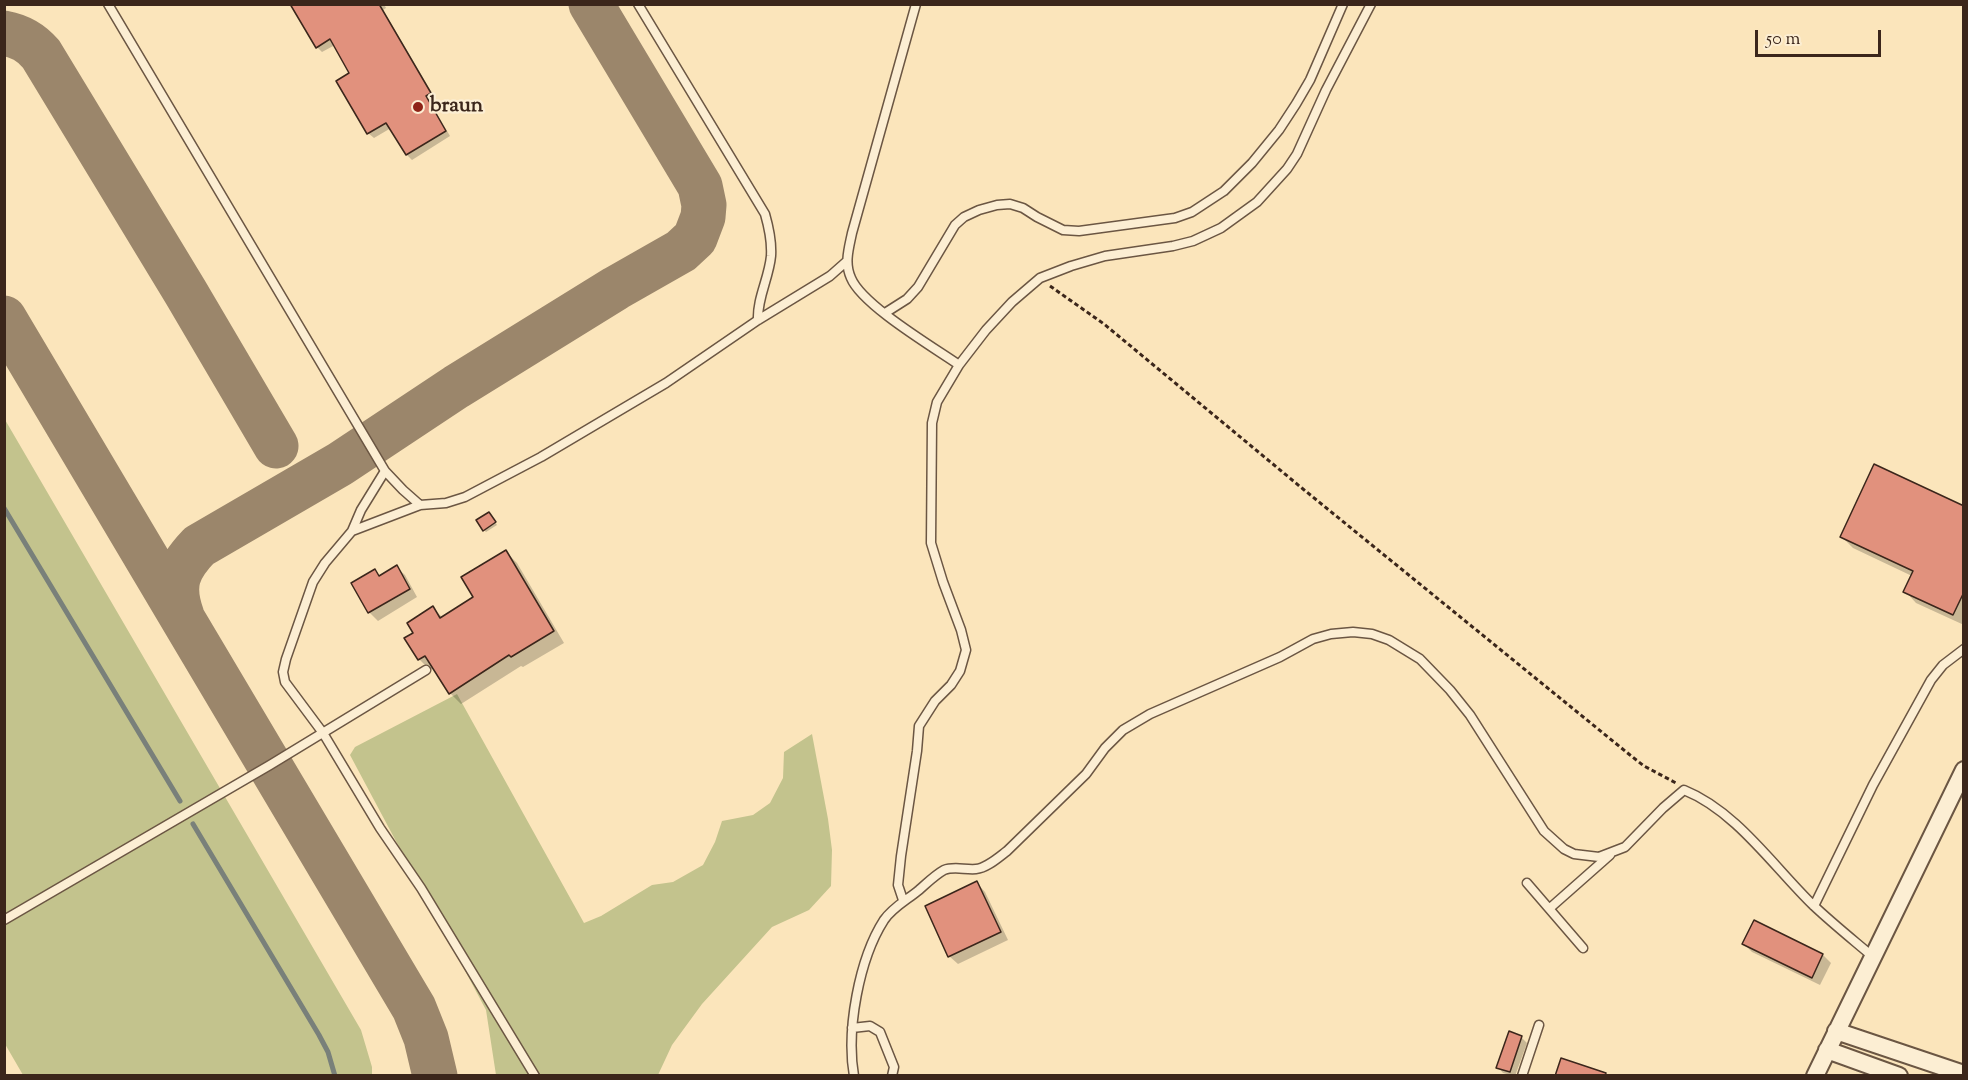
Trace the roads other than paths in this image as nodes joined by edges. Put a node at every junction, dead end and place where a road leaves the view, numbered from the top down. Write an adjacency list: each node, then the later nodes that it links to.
1 (108, 4): 10 (lane)
2 (638, 4): 8 (lane)
3 (916, 4): 6 (lane)
4 (1343, 4): 7 (lane)
5 (1371, 4): 9 (lane)
6 (846, 261): 7 (lane); 8 (lane)
7 (885, 313): 9 (lane)
8 (759, 320): 11 (lane)
9 (959, 365): 19 (lane)
10 (385, 471): 11 (lane); 12 (lane)
11 (420, 505): 12 (lane)
12 (352, 531): 15 (lane)
13 (1964, 649): 20 (lane)
14 (426, 670): 15 (lane)
15 (323, 733): 22 (lane); 30 (lane)
16 (1964, 770): 24 (street)
17 (1613, 853): 19 (lane); 20 (lane); 21 (lane)
18 (1527, 883): 21 (lane)
19 (903, 900): 26 (lane)
20 (1814, 906): 24 (lane)
21 (1550, 908): 23 (lane)
22 (4, 920)
23 (1583, 948)
24 (1872, 956): 27 (street)
25 (1539, 1025): 33 (lane)
26 (852, 1028): 31 (lane); 32 (lane)
27 (1836, 1030): 28 (street); 29 (street)
28 (1827, 1050): 34 (street); 35 (street)
29 (1964, 1074)
30 (535, 1076)
31 (854, 1076)
32 (892, 1076)
33 (1522, 1076)
34 (1815, 1076)
35 (1899, 1076)

